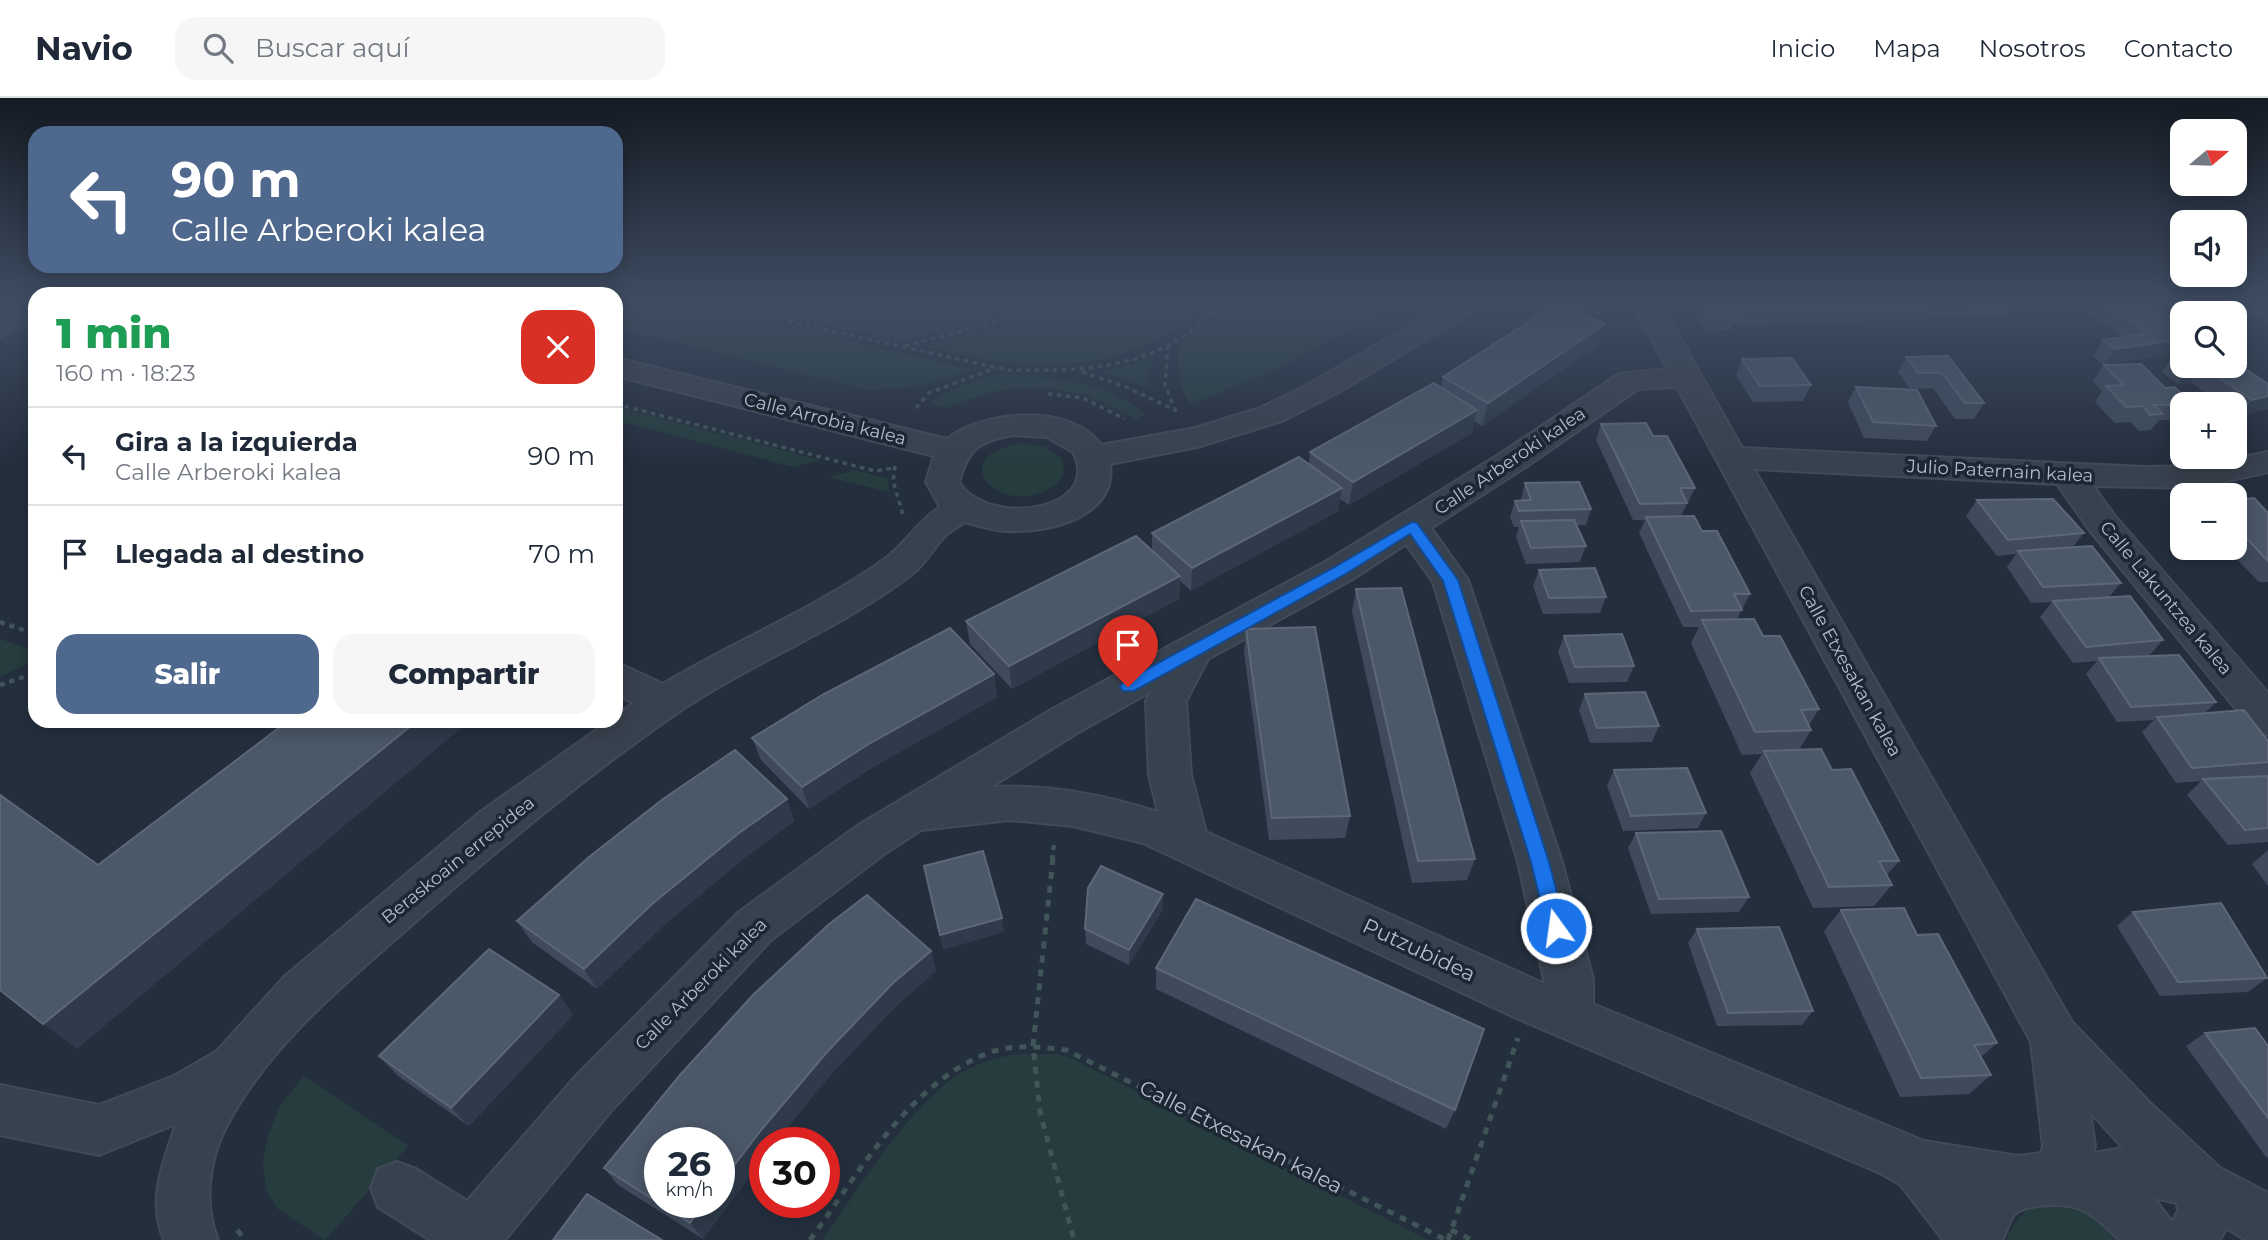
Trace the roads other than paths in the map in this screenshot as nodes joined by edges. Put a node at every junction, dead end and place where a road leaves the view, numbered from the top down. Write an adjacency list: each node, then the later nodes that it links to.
1 (1378, 357): 6 (street)
2 (1675, 357): 4 (street, Calle Etxesakan kalea)
3 (623, 369): 5 (street, Calle Arrobia kalea)
4 (1686, 377): 7 (street, Calle Etxesakan kalea); 11 (street, Calle Arberoki kalea)
5 (953, 452): 6 (street); 10 (street)
6 (1092, 456): 10 (street)
7 (1731, 458): 9 (street, Julio Paternain kalea); 19 (street, Calle Etxesakan kalea)
8 (2258, 471): 9 (street, Julio Paternain kalea)
9 (2067, 475): 15 (street, Calle Lakuntzea kalea)
10 (962, 508): 14 (street, Beraskoain errepidea)
11 (1412, 526): 12 (street, Calle Arberoki kalea); 18 (street)
12 (1194, 651): 16 (street, Calle Arberoki kalea); 17 (street)
13 (623, 680): 14 (street)
14 (664, 702): 20 (street, Beraskoain errepidea)
15 (2268, 720)
16 (906, 817): 17 (street, Putzubidea); 25 (street, Calle Arberoki kalea)
17 (1187, 844): 18 (street, Putzubidea)
18 (1550, 1009): 22 (street, Putzubidea)
19 (2055, 1038): 23 (street, Calle Etxesakan kalea); 24 (street, Calle Etxesakan kalea)
20 (236, 1065): 21 (street); 28 (street, Beraskoain errepidea)
21 (0, 1110)
22 (1917, 1166): 23 (street, Putzubidea); 27 (street, Putzubidea)
23 (2054, 1180): 24 (street, Putzubidea); 27 (street); 29 (street)
24 (2202, 1187): 26 (street, Putzubidea); 30 (street)
25 (397, 1188)
26 (2268, 1223)
27 (1974, 1238)
28 (191, 1240)
29 (2153, 1240)
30 (2192, 1240)

